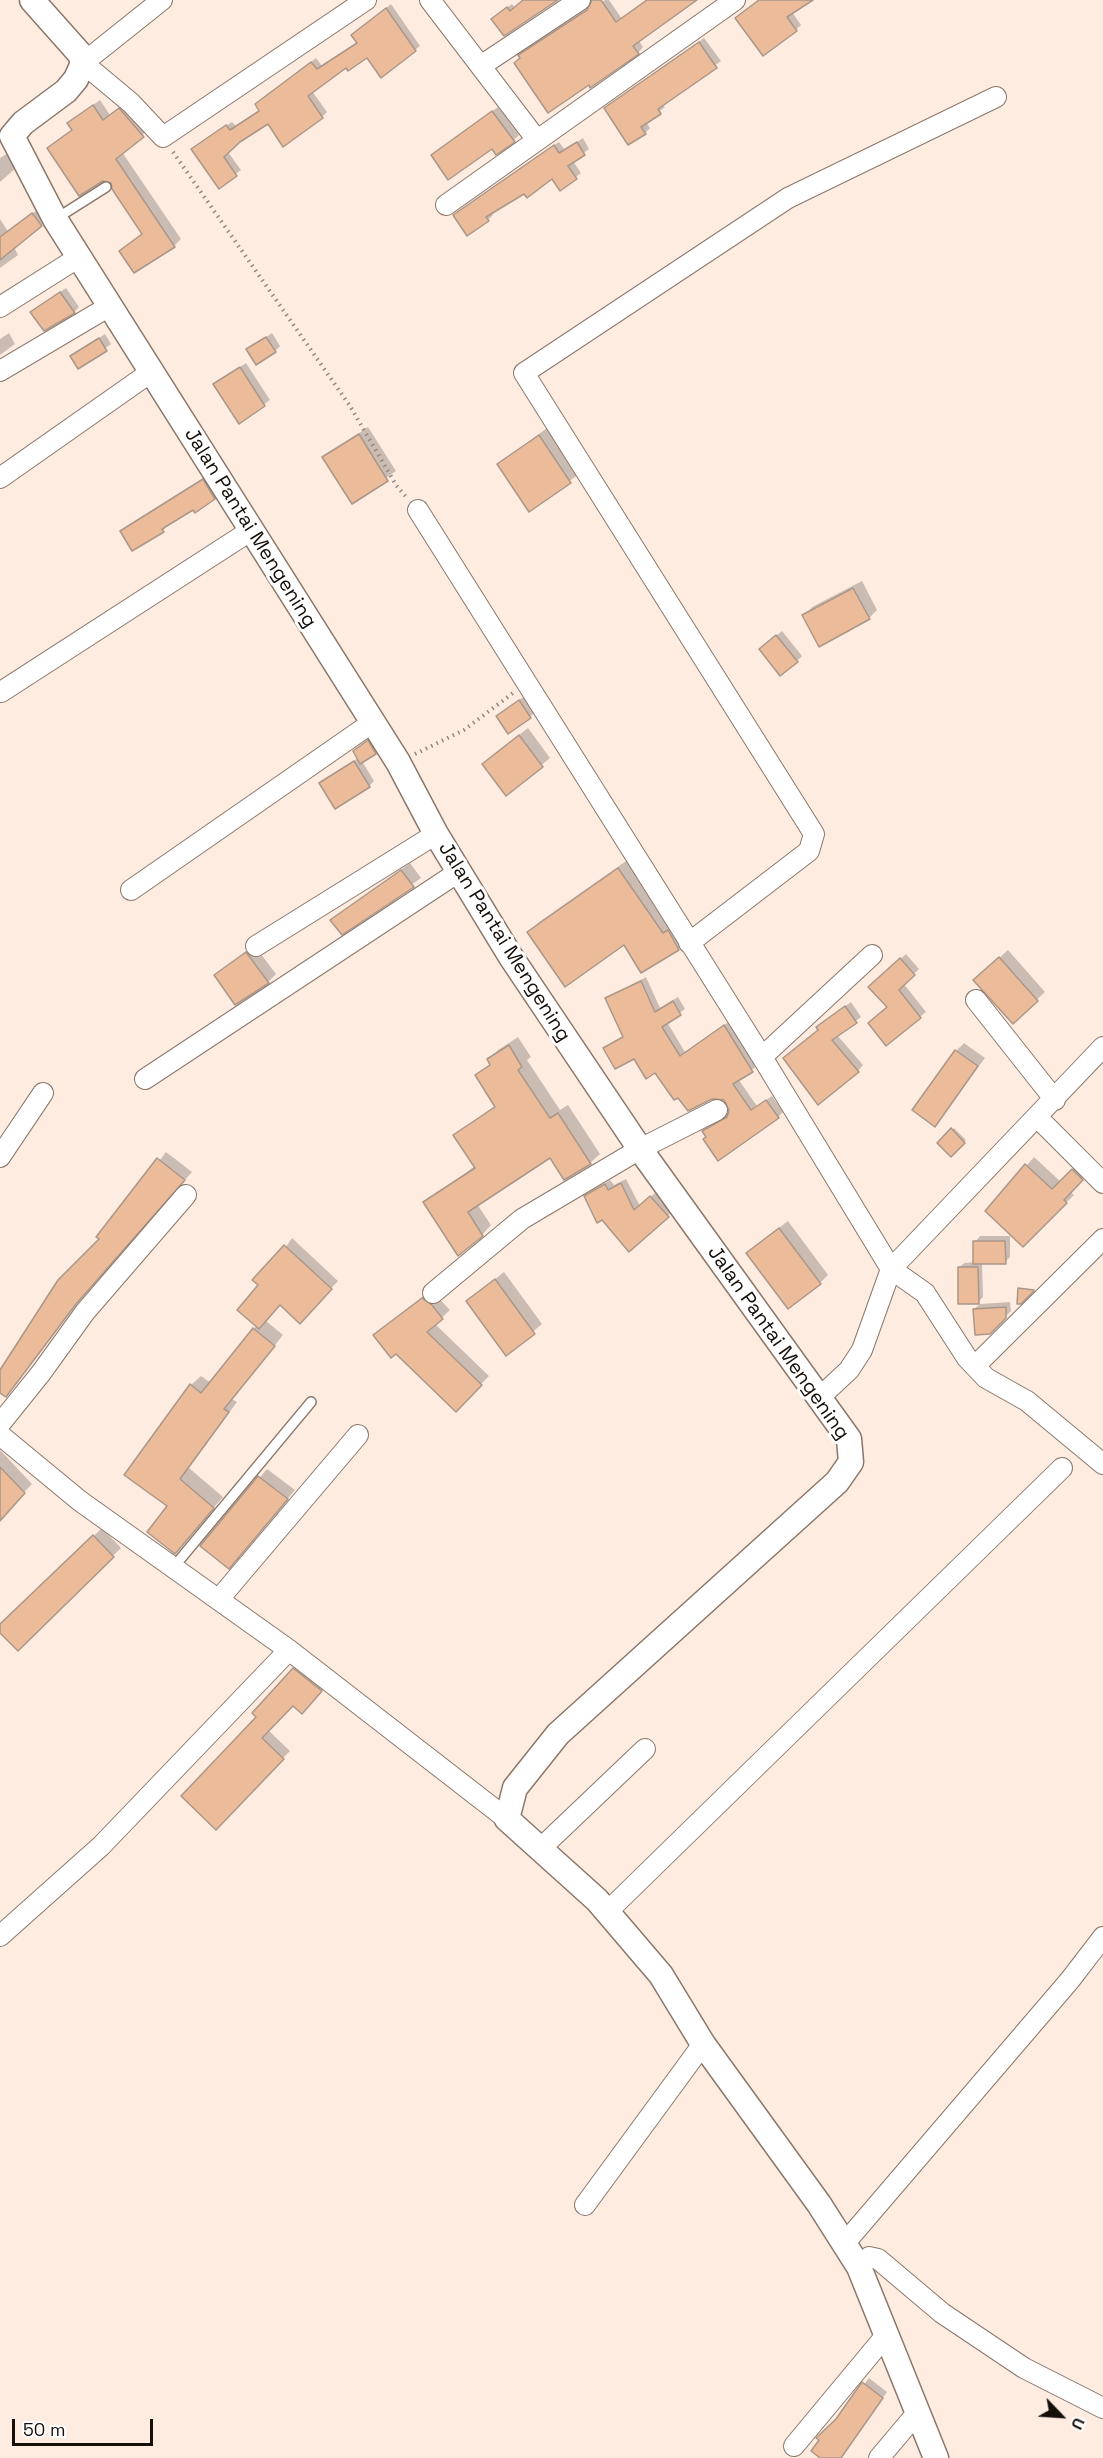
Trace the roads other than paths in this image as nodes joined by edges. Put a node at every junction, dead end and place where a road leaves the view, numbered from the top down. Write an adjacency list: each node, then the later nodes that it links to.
1 (32, 0): 7 (street)
2 (162, 0): 7 (street)
3 (366, 0): 7 (street)
4 (430, 0): 8 (street)
5 (580, 0): 8 (street)
6 (735, 0): 11 (street)
7 (83, 63): 10 (street, Jalan Pantai Mengening)
8 (482, 65): 11 (street)
9 (996, 97): 28 (street)
10 (6, 139): 14 (street, Jalan Pantai Mengening)
11 (537, 140): 13 (street)
12 (106, 187): 14 (lane)
13 (446, 205)
14 (55, 219): 15 (street, Jalan Pantai Mengening)
15 (79, 257): 16 (street); 17 (street, Jalan Pantai Mengening)
16 (0, 307)
17 (108, 307): 18 (street); 19 (street, Jalan Pantai Mengening)
18 (0, 371)
19 (151, 372): 20 (street); 22 (street, Jalan Pantai Mengening)
20 (0, 478)
21 (418, 510): 28 (street)
22 (250, 531): 23 (street); 24 (street, Jalan Pantai Mengening)
23 (1, 692)
24 (373, 722): 25 (street, Jalan Pantai Mengening); 27 (street)
25 (436, 834): 26 (street, Jalan Pantai Mengening); 29 (street)
26 (460, 871): 34 (street); 39 (street, Jalan Pantai Mengening)
27 (131, 890)
28 (689, 943): 33 (street)
29 (256, 946)
30 (872, 955): 33 (street)
31 (976, 1000): 36 (street)
32 (1103, 1047): 36 (street)
33 (762, 1057): 44 (street)
34 (145, 1078)
35 (43, 1094): 40 (street)
36 (1055, 1100): 38 (street)
37 (717, 1110): 39 (street)
38 (1038, 1118): 41 (street); 44 (street)
39 (640, 1149): 45 (street); 47 (street, Jalan Pantai Mengening)
40 (0, 1157)
41 (1103, 1183)
42 (186, 1195): 49 (street)
43 (1103, 1239): 46 (street)
44 (895, 1265): 46 (street); 47 (street)
45 (433, 1293)
46 (975, 1366): 52 (street)
47 (820, 1397): 58 (street, Jalan Pantai Mengening)
48 (311, 1402): 54 (lane)
49 (0, 1424)
50 (0, 1435): 54 (street)
51 (358, 1435): 55 (street)
52 (1103, 1464)
53 (1062, 1468): 60 (street)
54 (172, 1569): 55 (street)
55 (219, 1599): 56 (street)
56 (289, 1650): 58 (street); 61 (street)
57 (645, 1749): 59 (street)
58 (507, 1819): 59 (street)
59 (540, 1849): 60 (street)
60 (607, 1912): 63 (street)
61 (0, 1936)
62 (1103, 1937): 65 (street)
63 (703, 2044): 64 (street); 65 (street)
64 (585, 2205)
65 (844, 2244): 66 (street)
66 (859, 2266): 67 (street); 68 (street)
67 (887, 2334): 69 (street); 70 (street)
68 (1103, 2408)
69 (917, 2413): 71 (street); 72 (street)
70 (794, 2446)
71 (879, 2458)
72 (936, 2458)

